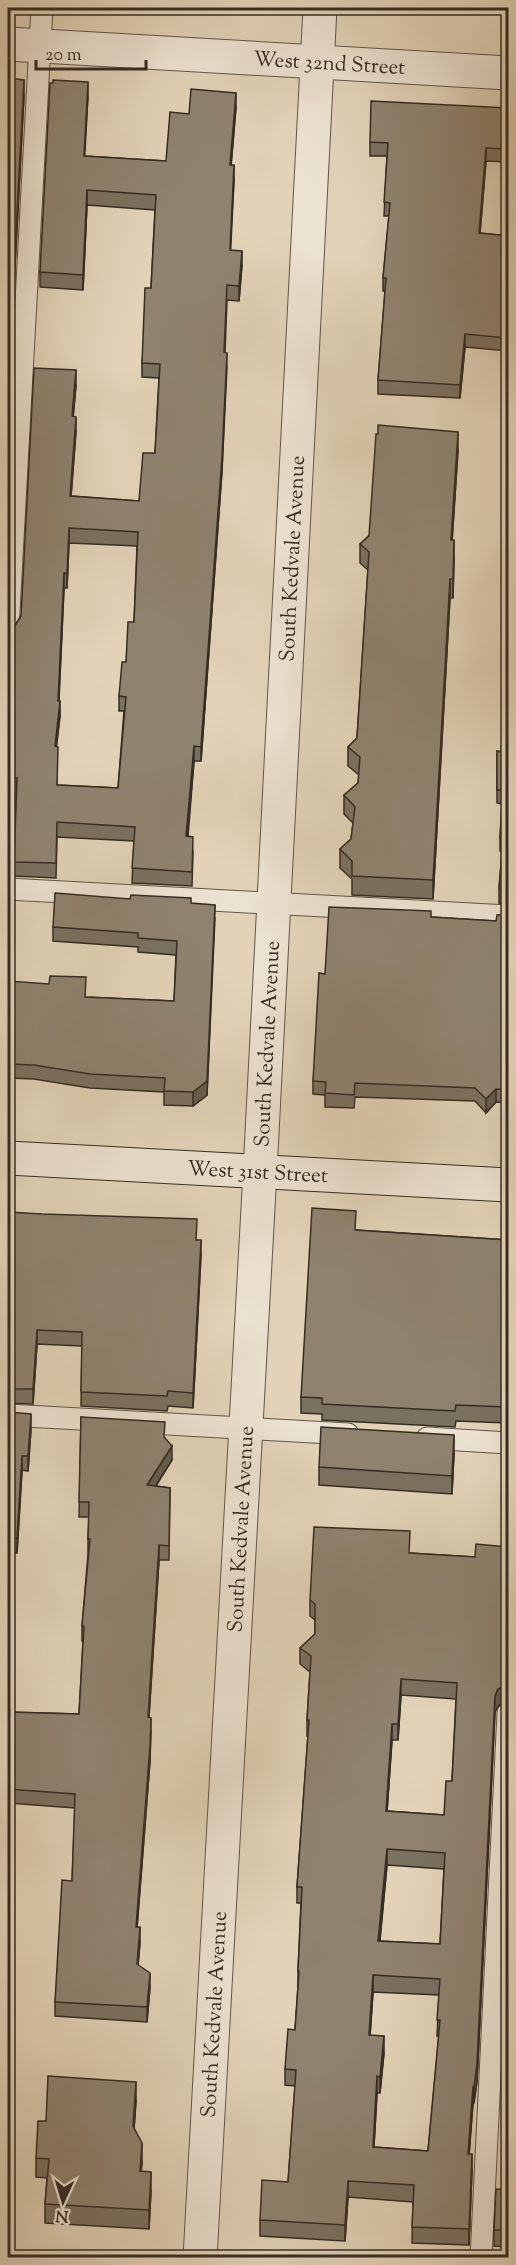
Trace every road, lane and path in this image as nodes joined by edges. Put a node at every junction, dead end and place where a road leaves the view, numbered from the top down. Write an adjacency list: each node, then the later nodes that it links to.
1 (42, 8): 4 (lane)
2 (320, 8): 5 (street, South Kedvale Avenue)
3 (8, 44): 4 (street, West 32nd Street)
4 (40, 46): 5 (street, West 32nd Street); 7 (lane)
5 (317, 62): 6 (street, West 32nd Street); 9 (street, South Kedvale Avenue)
6 (508, 73)
7 (8, 630)
8 (8, 889): 9 (lane)
9 (274, 903): 10 (lane); 12 (street, South Kedvale Avenue)
10 (508, 916)
11 (8, 1158): 12 (street, West 31st Street)
12 (260, 1172): 13 (street, West 31st Street); 15 (street, South Kedvale Avenue)
13 (508, 1185)
14 (8, 1415): 15 (lane)
15 (246, 1429): 16 (lane); 20 (street, South Kedvale Avenue)
16 (365, 1435)
17 (401, 1437): 18 (lane)
18 (508, 1443)
19 (508, 1713): 21 (lane)
20 (200, 2258)
21 (482, 2258)

